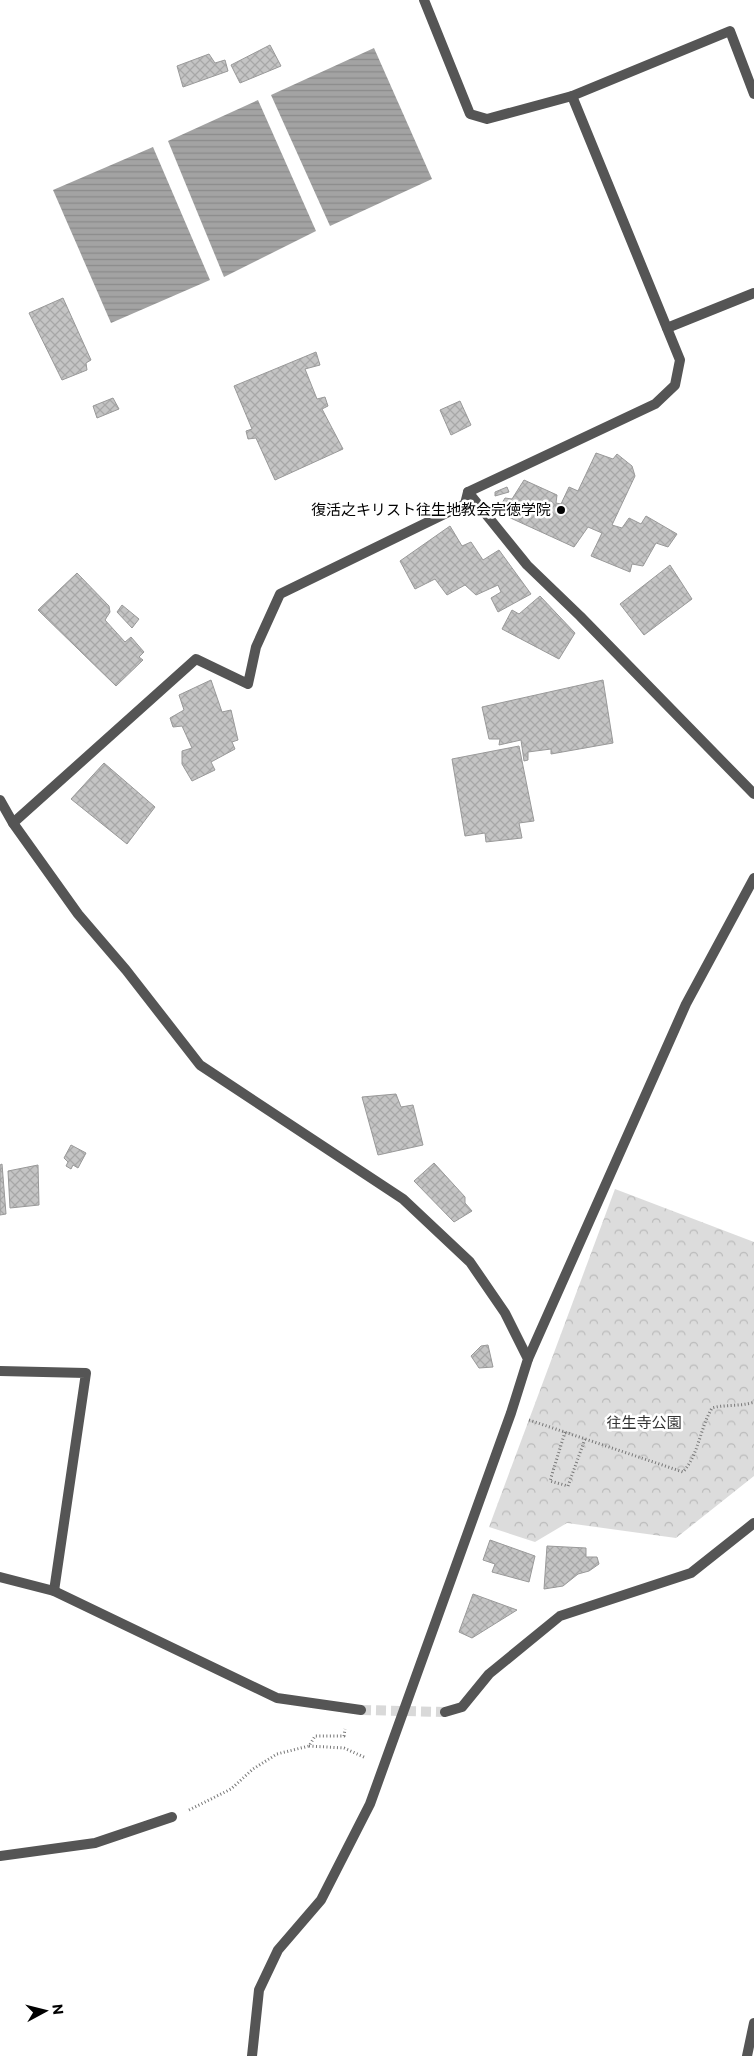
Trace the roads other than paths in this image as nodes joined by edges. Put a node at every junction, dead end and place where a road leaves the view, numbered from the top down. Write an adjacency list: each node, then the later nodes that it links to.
1 (424, 0): 3 (street)
2 (754, 94): 3 (street)
3 (572, 96): 5 (street)
4 (754, 293): 5 (street)
5 (667, 328): 6 (street)
6 (468, 492): 7 (street); 9 (street)
7 (754, 794)
8 (0, 800): 9 (street)
9 (13, 822): 11 (street)
10 (754, 878): 11 (street)
11 (528, 1359): 21 (street)
12 (0, 1371): 15 (street)
13 (754, 1523): 17 (street)
14 (0, 1577): 15 (street)
15 (54, 1591): 16 (street)
16 (361, 1710)
17 (444, 1712)
18 (172, 1818): 19 (street)
19 (0, 1856)
20 (754, 2024): 22 (street)
21 (252, 2056)
22 (747, 2056)

